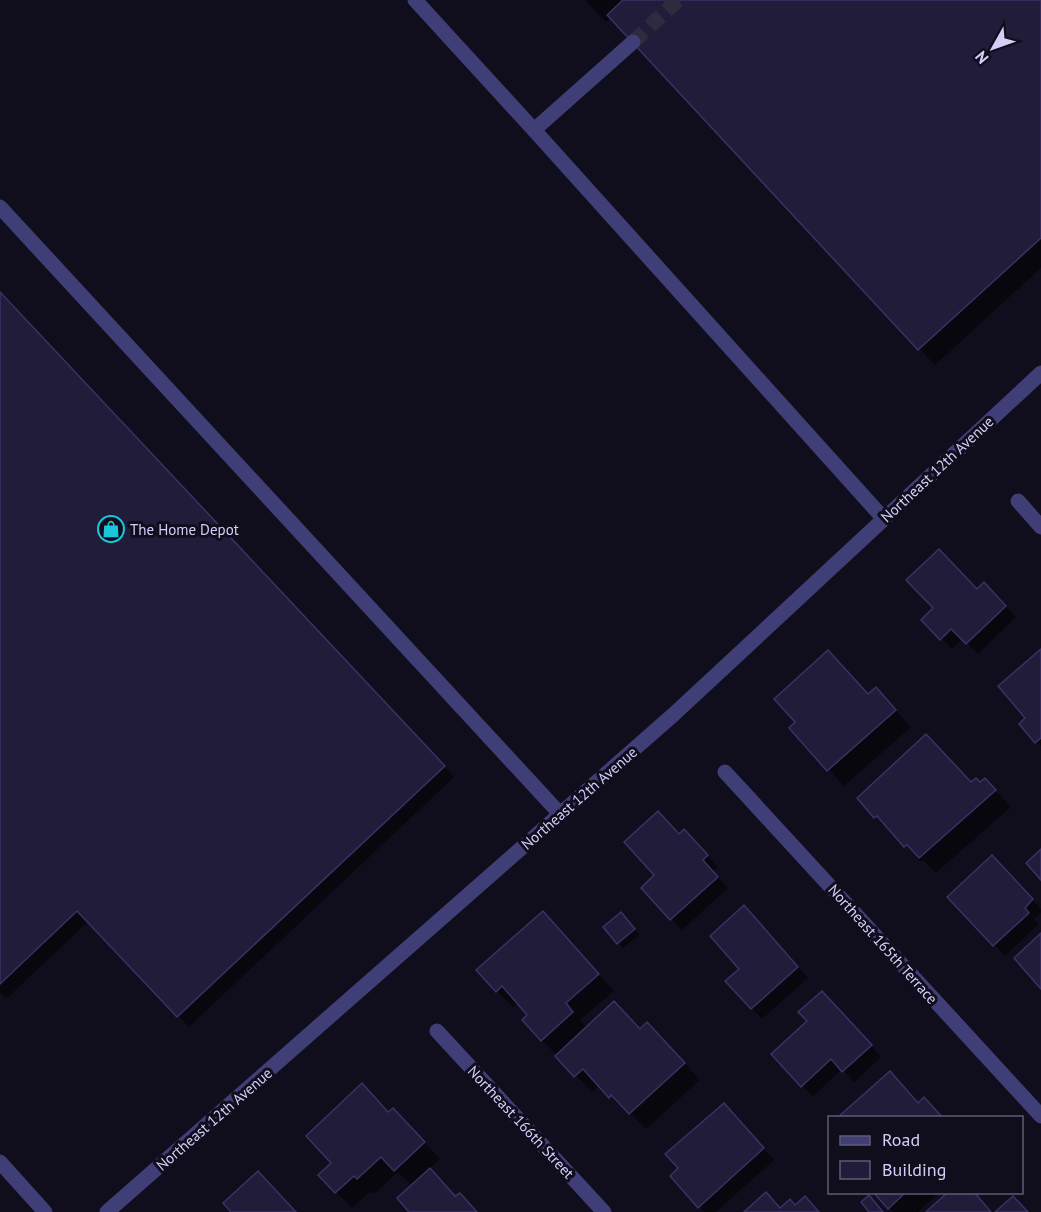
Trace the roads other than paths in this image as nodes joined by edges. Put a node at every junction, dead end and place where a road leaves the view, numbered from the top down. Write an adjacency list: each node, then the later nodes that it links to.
1 (415, 0): 3 (street)
2 (633, 42): 3 (street)
3 (534, 130): 7 (street)
4 (0, 207): 10 (street)
5 (1041, 373): 7 (street, Northeast 12th Avenue)
6 (1018, 501): 8 (street)
7 (884, 519): 10 (street, Northeast 12th Avenue)
8 (1041, 526)
9 (725, 772): 12 (street, Northeast 165th Terrace)
10 (561, 815): 15 (street, Northeast 12th Avenue)
11 (437, 1031): 16 (street, Northeast 166th Street)
12 (1041, 1116)
13 (0, 1162): 14 (street)
14 (45, 1212)
15 (107, 1212)
16 (604, 1212)

